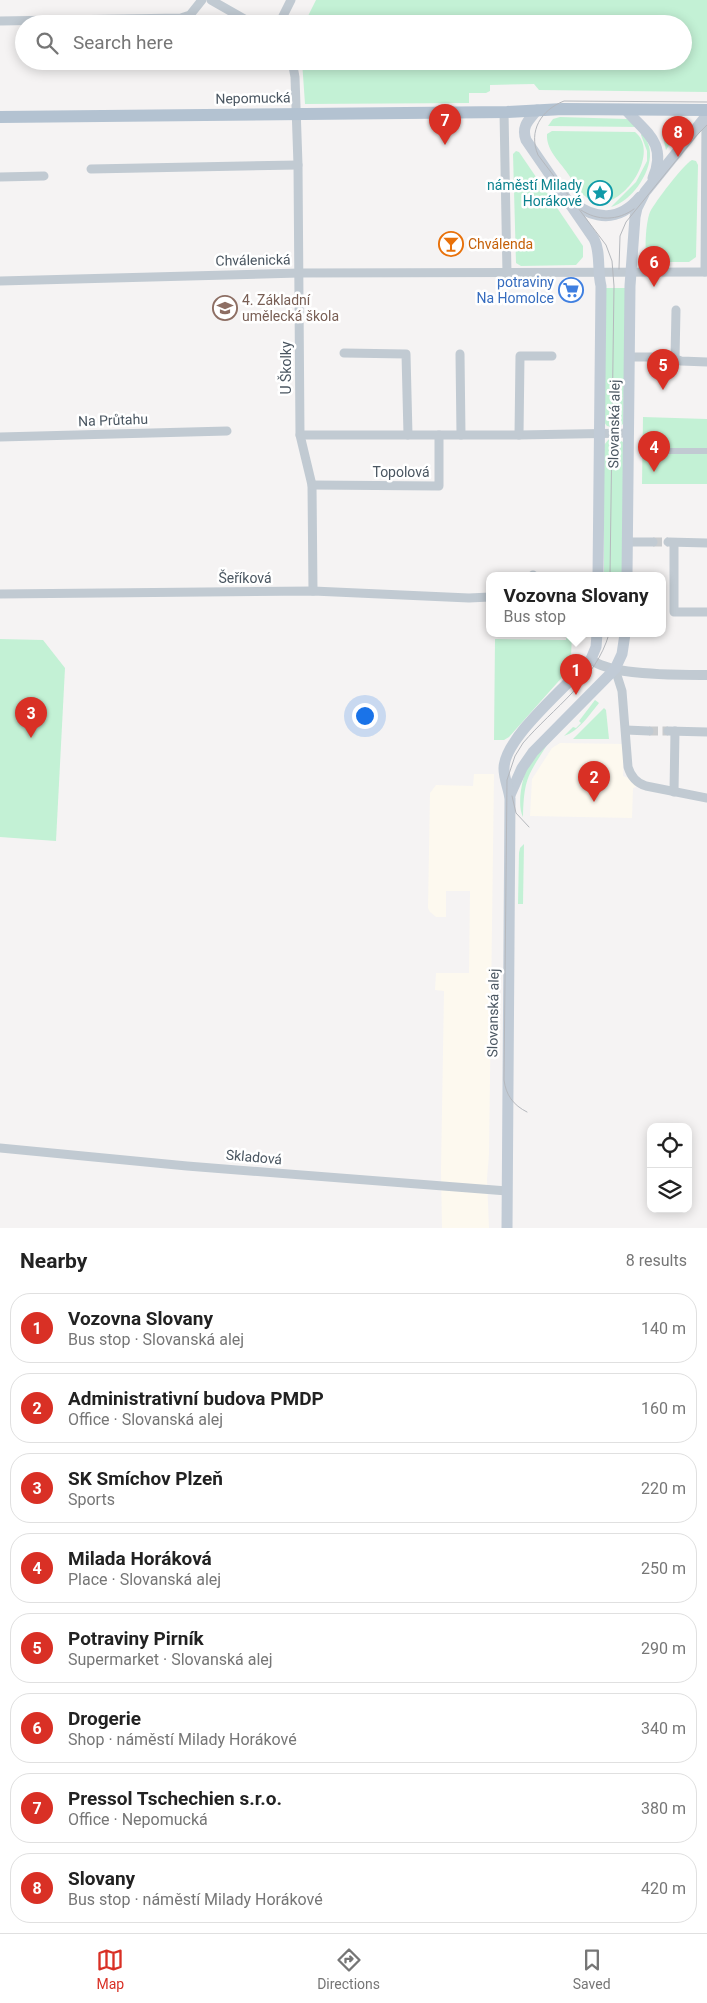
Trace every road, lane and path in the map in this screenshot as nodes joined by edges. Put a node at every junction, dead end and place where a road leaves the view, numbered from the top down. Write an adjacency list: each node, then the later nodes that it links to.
1 (202, 0): 4 (street)
2 (211, 0): 5 (street)
3 (291, 0): 6 (street)
4 (190, 15)
5 (237, 15)
6 (284, 15)
7 (0, 21): 8 (street)
8 (15, 21)
9 (294, 70): 13 (street, U Školky)
10 (537, 110): 11 (main road); 12 (main road); 16 (main road)
11 (626, 110): 14 (main road); 21 (main road)
12 (506, 112): 13 (main road, Nepomucká); 16 (main road); 27 (street)
13 (296, 113): 15 (main road, Nepomucká); 17 (street, U Školky)
14 (706, 114): 21 (main road); 24 (street)
15 (0, 117)
16 (524, 133): 22 (main road)
17 (298, 165): 18 (street); 25 (street, U Školky)
18 (91, 169)
19 (0, 176): 20 (street)
20 (44, 176)
21 (648, 188): 22 (main road); 23 (main road)
22 (565, 196): 26 (main road)
23 (631, 272): 24 (street); 26 (street); 33 (main road, Slovanská alej)
24 (706, 272)
25 (299, 273): 27 (street, Chválenická); 28 (street, Chválenická); 39 (street, U Školky)
26 (598, 273): 27 (street); 37 (main road, Slovanská alej)
27 (507, 274)
28 (0, 281)
29 (676, 310): 35 (street)
30 (344, 353): 40 (street)
31 (460, 354): 42 (street)
32 (552, 356): 43 (street)
33 (629, 357): 34 (street); 38 (main road, Slovanská alej)
34 (655, 357)
35 (707, 362)
36 (227, 431): 44 (street, Na Průtahu)
37 (600, 433): 38 (street); 43 (street); 51 (main road, Slovanská alej)
38 (629, 433): 48 (main road, Slovanská alej)
39 (300, 435): 40 (street); 47 (street, U Školky)
40 (408, 435): 41 (street)
41 (439, 435): 42 (street); 47 (street, Topolová)
42 (461, 435): 43 (street)
43 (519, 435)
44 (0, 437)
45 (642, 451): 46 (street)
46 (707, 451)
47 (312, 485): 53 (street, U Školky)
48 (627, 542): 49 (street); 52 (main road, Slovanská alej)
49 (653, 542)
50 (707, 543): 56 (street)
51 (598, 572)
52 (627, 572)
53 (313, 591): 54 (street, Šeříková); 55 (street, Šeříková)
54 (0, 594)
55 (486, 596)
56 (707, 612)
57 (597, 637): 59 (main road)
58 (625, 637): 60 (main road, Slovanská alej)
59 (591, 659): 60 (street); 67 (main road, Slovanská alej)
60 (615, 669): 61 (street); 62 (street); 67 (main road, Slovanská alej)
61 (707, 676)
62 (626, 730): 63 (street); 65 (street)
63 (649, 731)
64 (707, 732): 65 (street)
65 (674, 792): 66 (street)
66 (707, 798)
67 (510, 799): 69 (main road, Slovanská alej)
68 (0, 1148): 69 (street, Skladová)
69 (507, 1192): 70 (main road, Slovanská alej)
70 (506, 1228)

